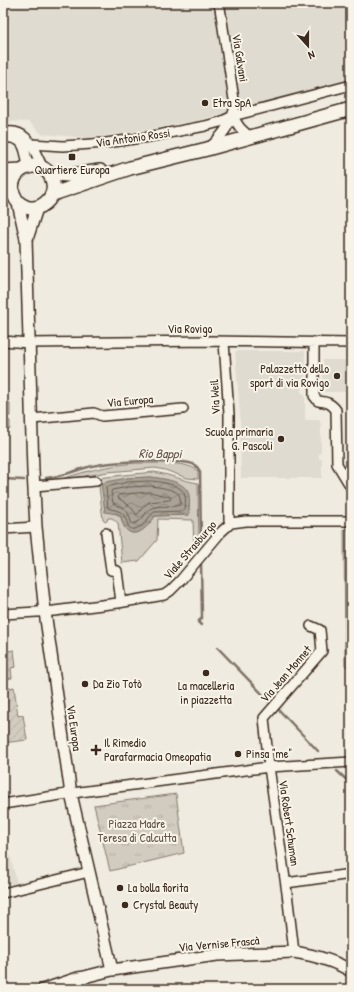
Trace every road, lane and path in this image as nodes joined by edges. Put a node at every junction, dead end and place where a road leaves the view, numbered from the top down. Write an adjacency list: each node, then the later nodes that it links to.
1 (218, 3): 4 (street, Via Galvani)
2 (351, 85): 4 (street, Via Antonio Rossi)
3 (349, 109): 6 (main road, Via Antonio Rossi)
4 (233, 116): 6 (street); 8 (street, Via Antonio Rossi); 9 (street, Via Antonio Rossi)
5 (3, 133): 8 (street)
6 (252, 137): 9 (main road, Via Antonio Rossi)
7 (3, 138): 10 (street)
8 (31, 144): 13 (street)
9 (207, 149): 11 (main road, Via Antonio Rossi)
10 (24, 168): 12 (main road, Via Antonio Rossi); 13 (main road, Via Antonio Rossi); 14 (main road)
11 (130, 168): 13 (main road, Via Antonio Rossi); 15 (main road, Via Antonio Rossi)
12 (3, 171)
13 (46, 171): 15 (main road)
14 (7, 187): 16 (main road)
15 (53, 194): 17 (main road, Via Antonio Rossi)
16 (18, 203): 17 (main road); 18 (street, Via Europa)
17 (37, 208): 18 (street, Via Europa)
18 (26, 239): 22 (street, Via Europa)
19 (3, 341): 22 (street, Via Rovigo)
20 (224, 342): 21 (street, Via Rovigo); 22 (street, Via Rovigo); 30 (street, Via Weil)
21 (314, 342): 23 (street, Via Rovigo); 28 (street)
22 (29, 343): 25 (street, Via Europa)
23 (351, 343)
24 (183, 409): 25 (street, Via Europa)
25 (32, 419): 26 (street, Via Europa)
26 (34, 481): 27 (street); 31 (street, Via Europa)
27 (96, 481)
28 (351, 487)
29 (351, 521): 30 (street, Viale Strasburgo)
30 (231, 522): 34 (street, Viale Strasburgo)
31 (36, 527): 32 (street); 35 (street, Via Europa)
32 (3, 529)
33 (106, 533): 34 (street)
34 (121, 602): 35 (street, Viale Strasburgo)
35 (45, 612): 36 (street, Viale Strasburgo); 40 (street, Via Europa)
36 (3, 614)
37 (311, 626): 39 (street, Via Jean Monnet)
38 (351, 762): 39 (street)
39 (269, 766): 40 (street); 44 (street, Via Robert Schuman)
40 (71, 794): 41 (street); 42 (street, Via Europa)
41 (3, 804)
42 (89, 872): 45 (street); 47 (street, Via Europa)
43 (344, 875): 44 (street, Via Robert Schuman)
44 (286, 883): 46 (street, Via Robert Schuman)
45 (3, 893)
46 (294, 952): 47 (street, Via Vernise Frascà); 48 (street, Via Vernise Frascà)
47 (112, 970): 49 (street, Via Vernise Frascà)
48 (351, 971)
49 (88, 976): 50 (street, Via Vernise Frascà); 51 (street, Via Vernise Frascà)
50 (42, 989)
51 (65, 989)

